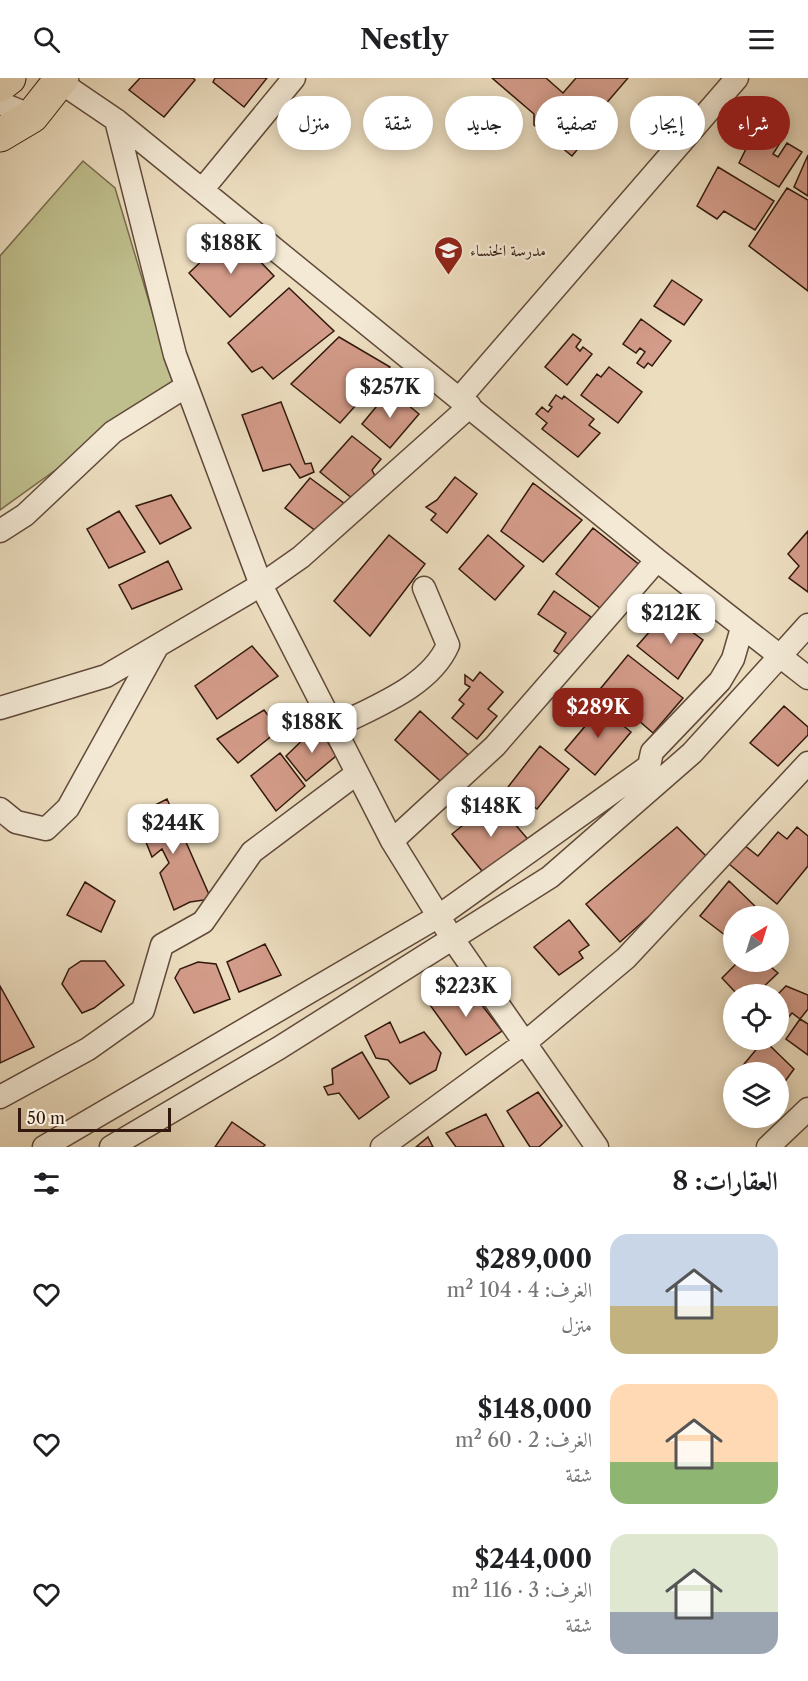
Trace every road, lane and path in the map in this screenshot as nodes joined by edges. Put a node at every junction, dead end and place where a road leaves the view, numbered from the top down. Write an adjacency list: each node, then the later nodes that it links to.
1 (9, 78): 5 (main road)
2 (294, 78): 10 (street)
3 (737, 78): 12 (street)
4 (58, 79): 7 (main road); 8 (street)
5 (0, 85)
6 (0, 103): 7 (street)
7 (32, 116): 9 (main road)
8 (116, 120): 10 (street); 11 (street)
9 (0, 135)
10 (202, 190): 12 (street)
11 (185, 387): 13 (street); 15 (street)
12 (465, 403): 14 (street); 15 (street)
13 (0, 531)
14 (657, 560): 18 (street); 27 (street)
15 (261, 585): 19 (street); 23 (street)
16 (424, 588): 23 (street)
17 (808, 625): 20 (street)
18 (742, 628): 20 (street); 28 (street)
19 (158, 645): 22 (street); 26 (street)
20 (779, 655): 21 (street); 29 (street)
21 (808, 678)
22 (0, 708)
23 (333, 728): 25 (street)
24 (808, 763): 30 (street)
25 (356, 774): 27 (street); 31 (street)
26 (0, 809)
27 (392, 841): 28 (street)
28 (439, 916): 29 (street); 33 (street)
29 (452, 938): 30 (street); 34 (street)
30 (526, 1042): 35 (street); 36 (street)
31 (0, 1097)
32 (808, 1109): 37 (street)
33 (44, 1147)
34 (111, 1147)
35 (382, 1147)
36 (597, 1147)
37 (768, 1147)

